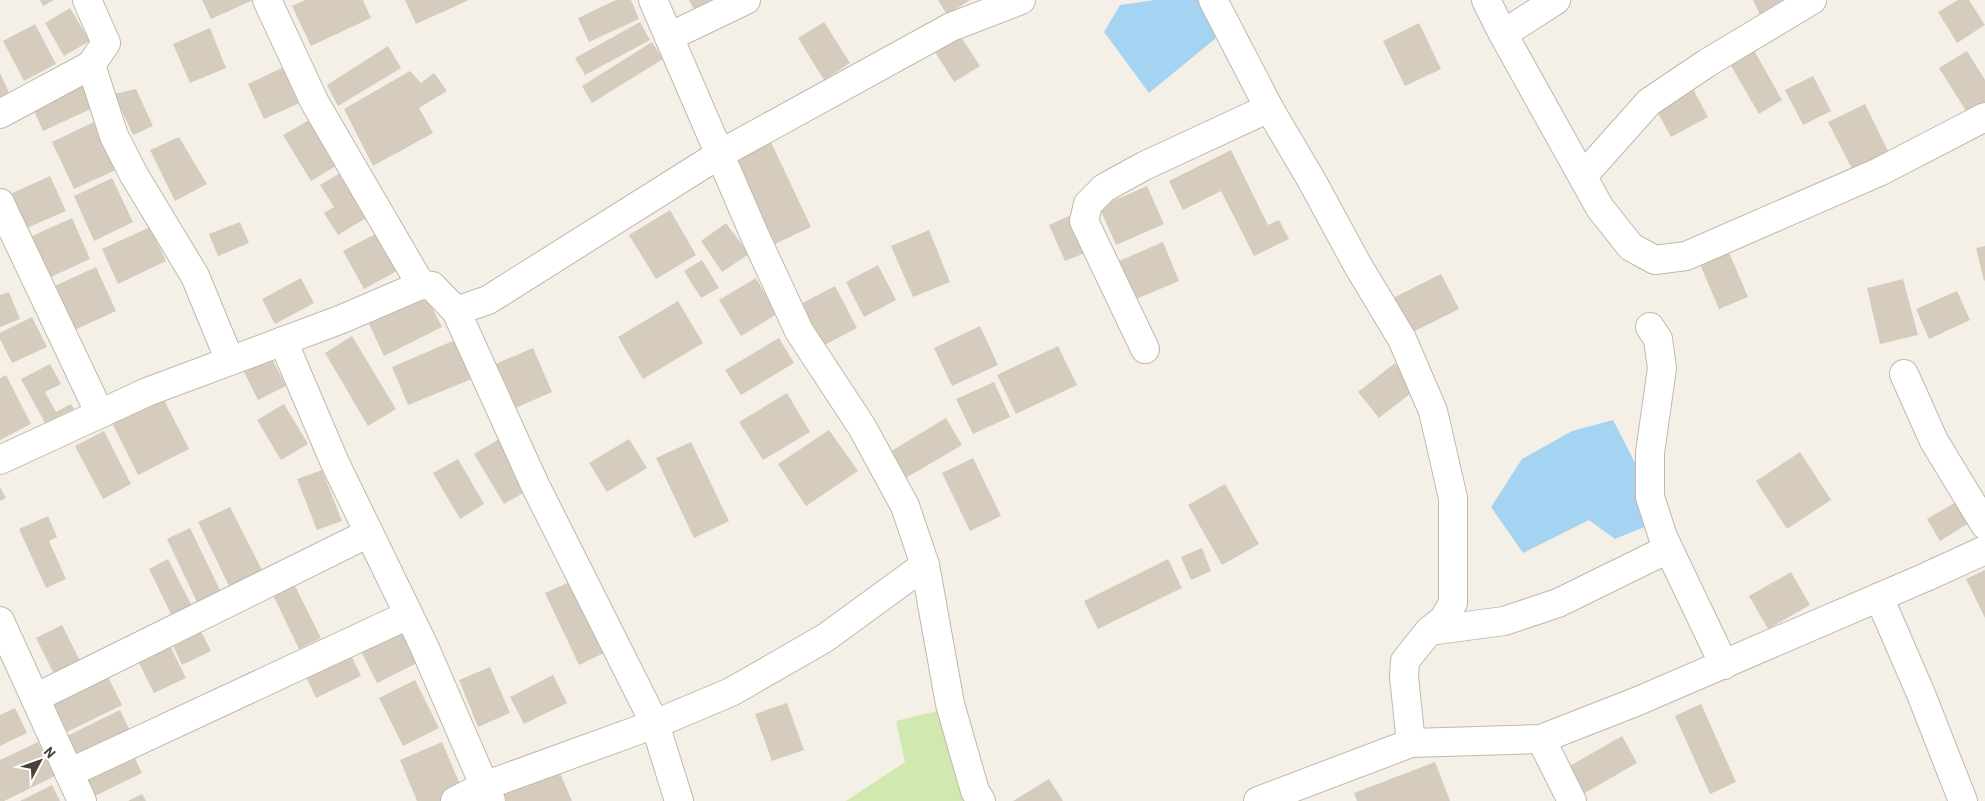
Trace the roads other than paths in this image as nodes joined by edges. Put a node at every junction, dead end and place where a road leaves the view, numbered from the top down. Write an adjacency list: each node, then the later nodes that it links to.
1 (87, 0): 12 (street)
2 (267, 0): 19 (street)
3 (653, 0): 11 (street)
4 (746, 0): 11 (street)
5 (1020, 0): 16 (street)
6 (1213, 0): 13 (street)
7 (1486, 0): 10 (street)
8 (1556, 0): 10 (street)
9 (1812, 0): 17 (street)
10 (1503, 34): 17 (street)
11 (669, 37): 16 (street)
12 (91, 65): 14 (street); 24 (street)
13 (1268, 108): 23 (street); 36 (street)
14 (0, 114)
15 (1985, 117): 17 (street)
16 (720, 154): 20 (street); 32 (street)
17 (1582, 176)
18 (0, 203): 26 (street)
19 (421, 285): 20 (street); 22 (street)
20 (456, 311): 39 (street)
21 (1650, 327): 30 (street)
22 (283, 342): 24 (street); 29 (street)
23 (1145, 349)
24 (230, 361): 26 (street)
25 (1904, 374): 28 (street)
26 (100, 414): 27 (street)
27 (0, 460)
28 (1985, 525)
29 (369, 533): 34 (street); 38 (street)
30 (1668, 549): 36 (street); 37 (street)
31 (1985, 550): 33 (street)
32 (925, 565): 39 (street); 48 (street)
33 (1879, 597): 37 (street); 51 (street)
34 (408, 614): 42 (street); 44 (street)
35 (0, 623): 38 (street)
36 (1429, 630): 41 (street)
37 (1724, 664): 40 (street)
38 (35, 698): 42 (street)
39 (655, 724): 44 (street); 47 (street)
40 (1542, 739): 41 (street); 50 (street)
41 (1411, 743): 43 (street)
42 (69, 774): 45 (street)
43 (1320, 790): 49 (street)
44 (487, 794): 46 (street)
45 (82, 801)
46 (455, 801)
47 (679, 801)
48 (981, 801)
49 (1258, 801)
50 (1572, 801)
51 (1963, 801)

